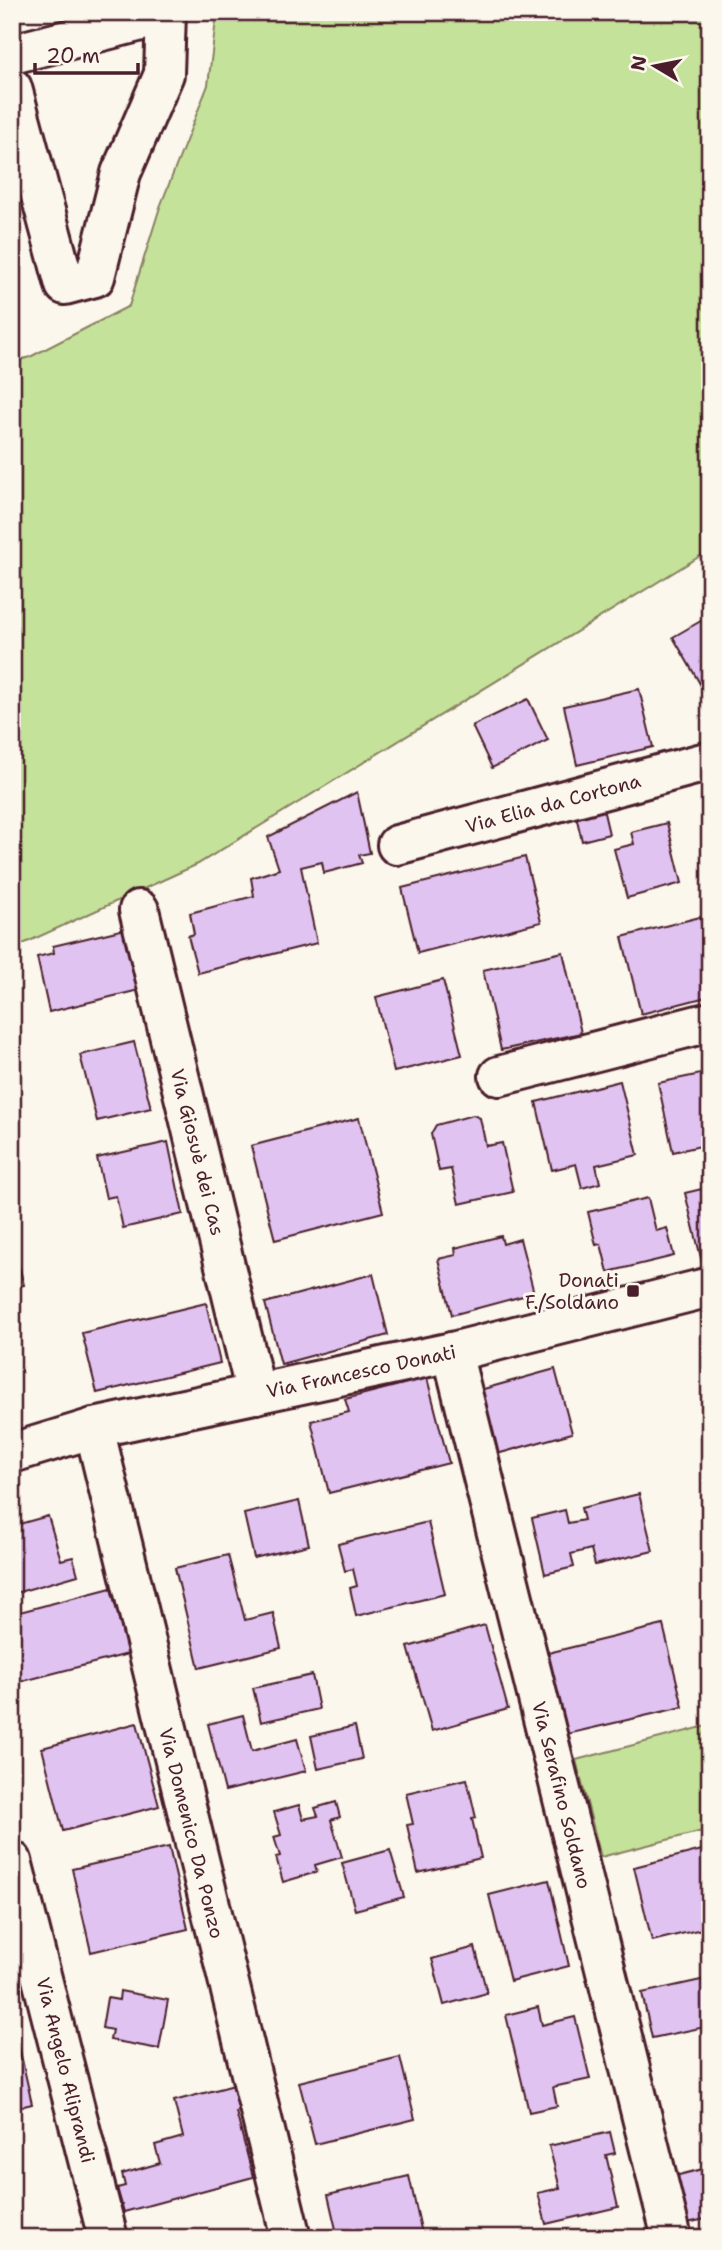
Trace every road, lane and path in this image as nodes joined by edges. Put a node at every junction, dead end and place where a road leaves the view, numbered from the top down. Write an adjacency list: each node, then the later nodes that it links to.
1 (166, 14): 2 (street); 3 (street)
2 (12, 54)
3 (12, 88)
4 (708, 771): 5 (street, Via Elia da Cortona)
5 (397, 845)
6 (139, 910): 11 (street, Via Giosuè dei Cas)
7 (710, 1022): 8 (street)
8 (499, 1076)
9 (710, 1287): 10 (street, Via Francesco Donati)
10 (452, 1352): 11 (street, Via Francesco Donati); 17 (street, Via Serafino Soldano)
11 (256, 1394): 12 (street, Via Francesco Donati)
12 (94, 1428): 13 (street, Via Francesco Donati); 16 (street, Via Domenico Da Ponzo)
13 (12, 1453)
14 (12, 1861): 15 (street, Via Angelo Aliprandi)
15 (108, 2238)
16 (291, 2238)
17 (673, 2238)

